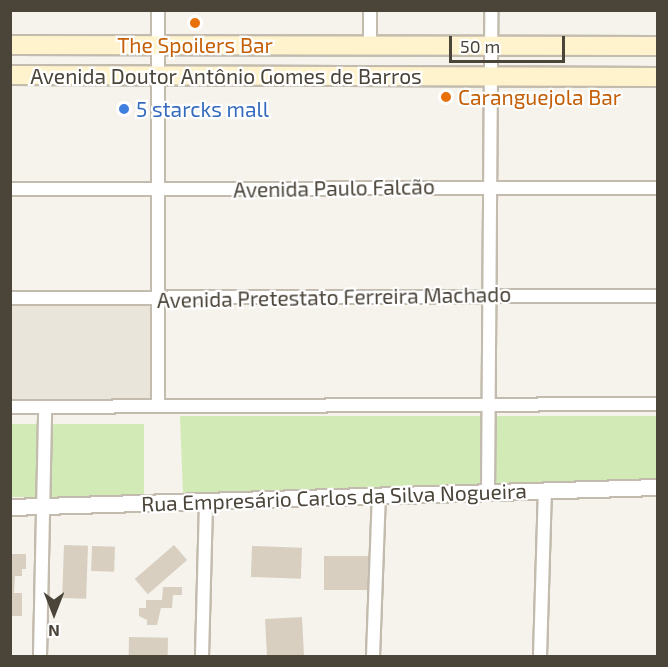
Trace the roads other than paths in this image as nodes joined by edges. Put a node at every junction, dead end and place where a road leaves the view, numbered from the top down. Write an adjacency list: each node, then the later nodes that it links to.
1 (158, 10): 5 (street)
2 (370, 10): 6 (street)
3 (491, 10): 7 (street)
4 (10, 45): 5 (main road, Avenida Doutor Antônio Gomes de Barros)
5 (160, 45): 6 (main road, Avenida Doutor Antônio Gomes de Barros); 10 (street)
6 (370, 45): 7 (main road, Avenida Doutor Antônio Gomes de Barros)
7 (492, 45): 8 (main road, Avenida Doutor Antônio Gomes de Barros); 11 (street)
8 (657, 46)
9 (10, 75): 10 (main road, Avenida Doutor Antônio Gomes de Barros)
10 (160, 76): 11 (main road, Avenida Doutor Antônio Gomes de Barros); 16 (street)
11 (490, 77): 12 (main road, Avenida Doutor Antônio Gomes de Barros); 13 (street)
12 (657, 77)
13 (488, 187): 14 (street, Avenida Paulo Falcão); 16 (street, Avenida Paulo Falcão); 17 (street)
14 (657, 188)
15 (10, 189): 16 (street, Avenida Paulo Falcão)
16 (159, 191): 20 (street)
17 (489, 295): 18 (street, Avenida Pretestato Ferreira Machado); 20 (street, Avenida Pretestato Ferreira Machado); 21 (street)
18 (657, 296)
19 (10, 298): 20 (street, Avenida Pretestato Ferreira Machado)
20 (159, 300): 23 (street)
21 (487, 404): 22 (street); 23 (street); 28 (street)
22 (657, 404)
23 (158, 405): 24 (street)
24 (45, 406): 25 (street); 31 (street)
25 (10, 407)
26 (657, 487): 27 (street, Rua Empresário Carlos da Silva Nogueira)
27 (545, 491): 28 (street, Rua Empresário Carlos da Silva Nogueira); 36 (street)
28 (488, 493): 29 (street, Rua Empresário Carlos da Silva Nogueira)
29 (379, 495): 30 (street, Rua Empresário Carlos da Silva Nogueira); 35 (street)
30 (206, 501): 31 (street, Rua Empresário Carlos da Silva Nogueira); 34 (street)
31 (45, 505): 32 (street, Rua Empresário Carlos da Silva Nogueira); 33 (street)
32 (10, 507)
33 (40, 657)
34 (202, 657)
35 (373, 657)
36 (540, 657)

